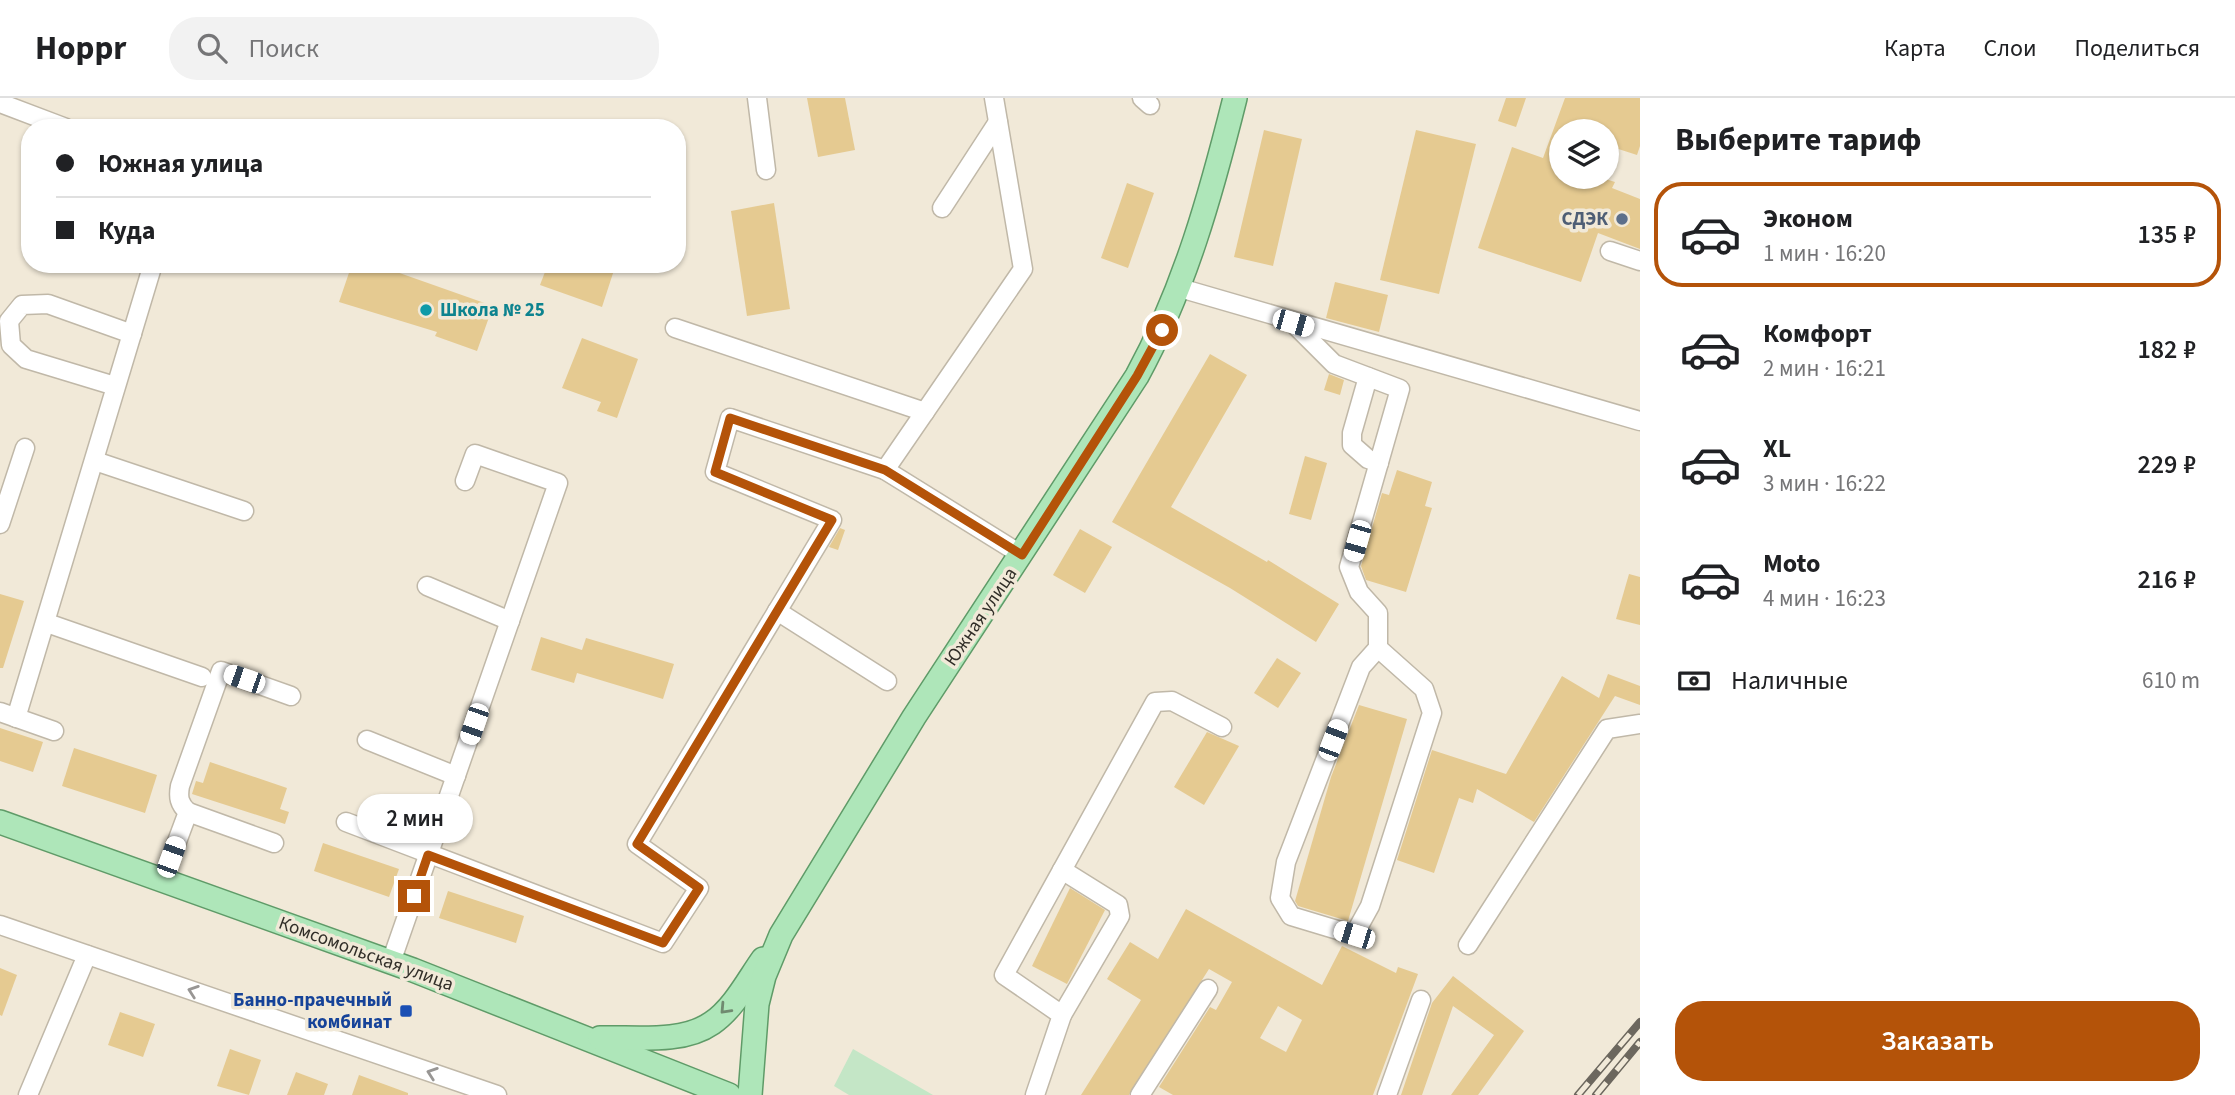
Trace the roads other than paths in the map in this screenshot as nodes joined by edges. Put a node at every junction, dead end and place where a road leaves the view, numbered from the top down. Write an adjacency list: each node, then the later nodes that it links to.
1 (757, 98): 7 (street)
2 (994, 98): 6 (street)
3 (1235, 98): 12 (main road, Южная улица)
4 (0, 103): 5 (street)
5 (42, 119)
6 (998, 122): 8 (street); 18 (street)
7 (766, 170)
8 (942, 208)
9 (1610, 251): 10 (street)
10 (1640, 261)
11 (150, 273): 15 (street)
12 (1180, 288): 13 (street); 27 (main road, Южная улица)
13 (1293, 323): 16 (street); 19 (street)
14 (674, 328): 18 (street)
15 (132, 334): 17 (street); 17 (street)
16 (1368, 377): 22 (street); 22 (street)
17 (115, 386): 21 (street)
18 (925, 412): 23 (street)
19 (1640, 421)
20 (25, 448): 26 (street)
21 (95, 461): 25 (street); 31 (street)
22 (1379, 463): 32 (street)
23 (885, 470): 27 (street); 29 (street)
24 (466, 481): 30 (street)
25 (244, 511)
26 (0, 524)
27 (1022, 555): 50 (main road, Южная улица)
28 (427, 586): 30 (street)
29 (777, 611): 34 (street); 46 (street)
30 (510, 621): 41 (street)
31 (47, 622): 33 (street); 36 (street)
32 (1378, 648): 32 (street)
33 (202, 677)
34 (887, 681)
35 (291, 696): 42 (street)
36 (8, 715): 39 (street)
37 (1640, 724): 51 (street)
38 (1222, 727): 47 (street)
39 (54, 731)
40 (367, 740): 41 (street)
41 (456, 776): 46 (street)
42 (188, 812): 45 (street); 48 (street)
43 (0, 822): 48 (main road, Комсомольская улица)
44 (346, 822): 46 (street)
45 (274, 844)
46 (428, 855): 53 (street)
47 (1062, 870): 56 (street); 56 (street)
48 (163, 879): 53 (main road, Комсомольская улица)
49 (0, 925): 52 (street)
50 (781, 935): 57 (main road, one-way to 57); 62 (main road, Южная улица)
51 (1468, 945)
52 (87, 955): 59 (street); 60 (street, one-way to 52)
53 (391, 962): 57 (main road, Комсомольская улица)
54 (1208, 989): 64 (street)
55 (1421, 1000): 65 (street)
56 (1062, 1015): 63 (street)
57 (590, 1038): 58 (main road, Комсомольская улица)
58 (693, 1087): 61 (main road, Комсомольская улица)
59 (28, 1095)
60 (496, 1095)
61 (729, 1095)
62 (750, 1095)
63 (1035, 1095)
64 (1140, 1095)
65 (1387, 1095)

